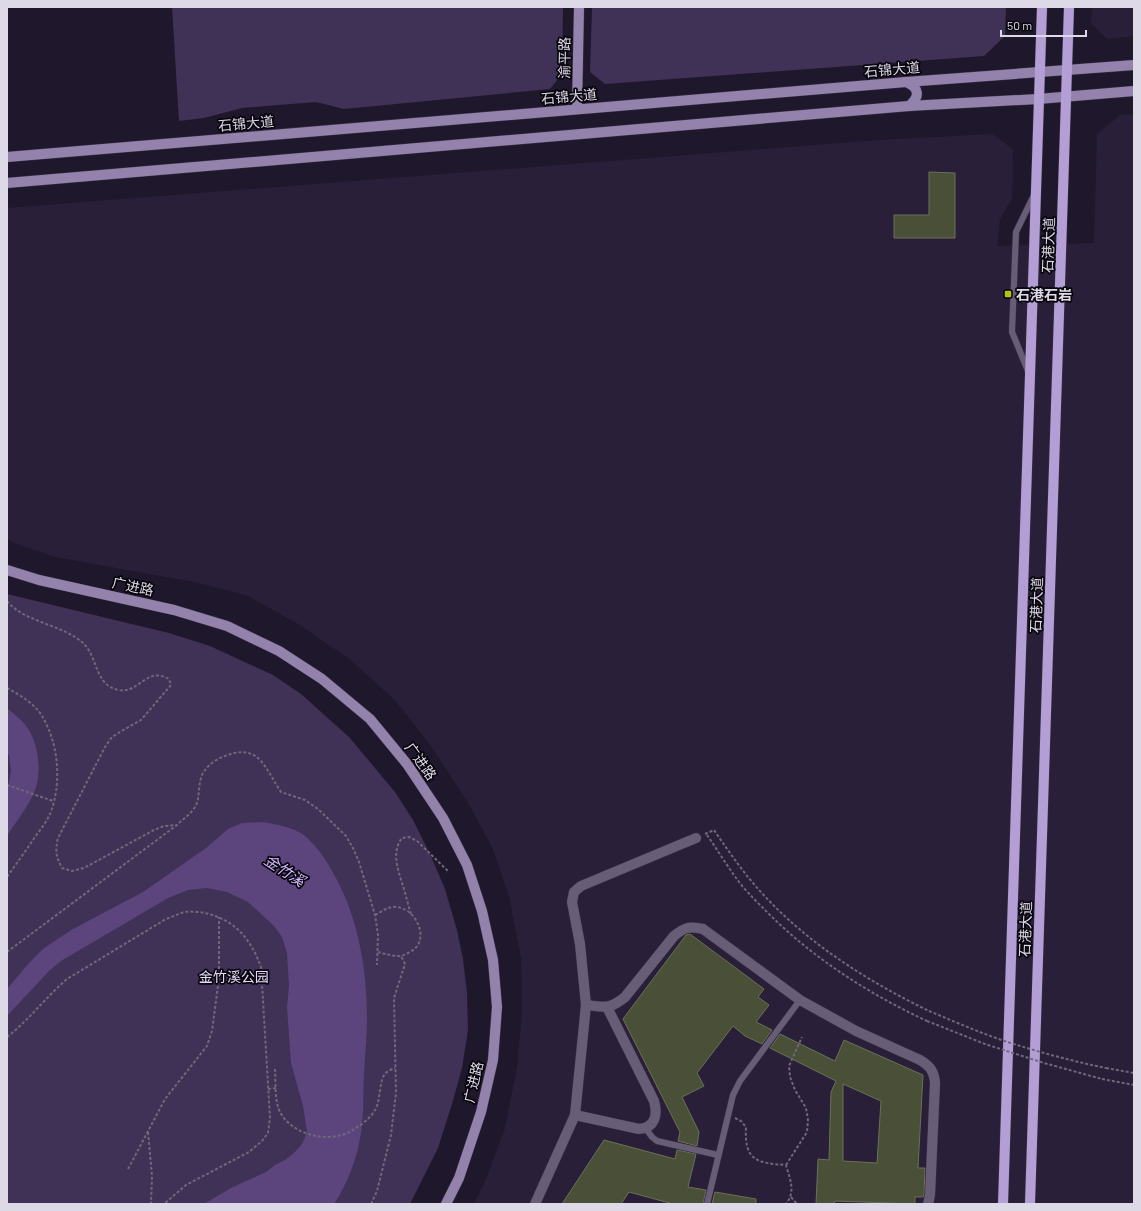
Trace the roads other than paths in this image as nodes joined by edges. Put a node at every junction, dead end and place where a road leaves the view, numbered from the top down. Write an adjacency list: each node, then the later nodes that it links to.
1 (579, 7): 12 (main road, 渝平路)
2 (1042, 7): 6 (main road, 石港大道)
3 (1069, 7): 5 (main road, 石港大道)
4 (1134, 65): 5 (main road, 石锦大道)
5 (1067, 70): 6 (main road, 石锦大道); 9 (main road, 石港大道)
6 (1040, 72): 7 (main road, 石锦大道); 10 (main road, 石港大道)
7 (906, 82): 11 (main road); 12 (main road, 石锦大道)
8 (1134, 91): 9 (main road)
9 (1067, 97): 10 (main road); 30 (main road, 石港大道)
10 (1038, 99): 11 (main road); 15 (main road, 石港大道)
11 (909, 106): 14 (main road)
12 (577, 109): 13 (main road, 石锦大道)
13 (7, 157)
14 (7, 183)
15 (1036, 190): 16 (main road, 石港大道); 16 (lane)
16 (1030, 374): 29 (main road, 石港大道)
17 (7, 570): 25 (main road, 广进路)
18 (696, 838): 20 (street)
19 (800, 1000): 21 (street); 24 (lane); 28 (street)
20 (586, 1005): 21 (street); 22 (street)
21 (607, 1007): 23 (street)
22 (575, 1116): 23 (street); 26 (street)
23 (646, 1129): 24 (lane)
24 (718, 1154): 27 (lane)
25 (446, 1204)
26 (535, 1204)
27 (707, 1204)
28 (928, 1204)
29 (1003, 1204)
30 (1030, 1204)

